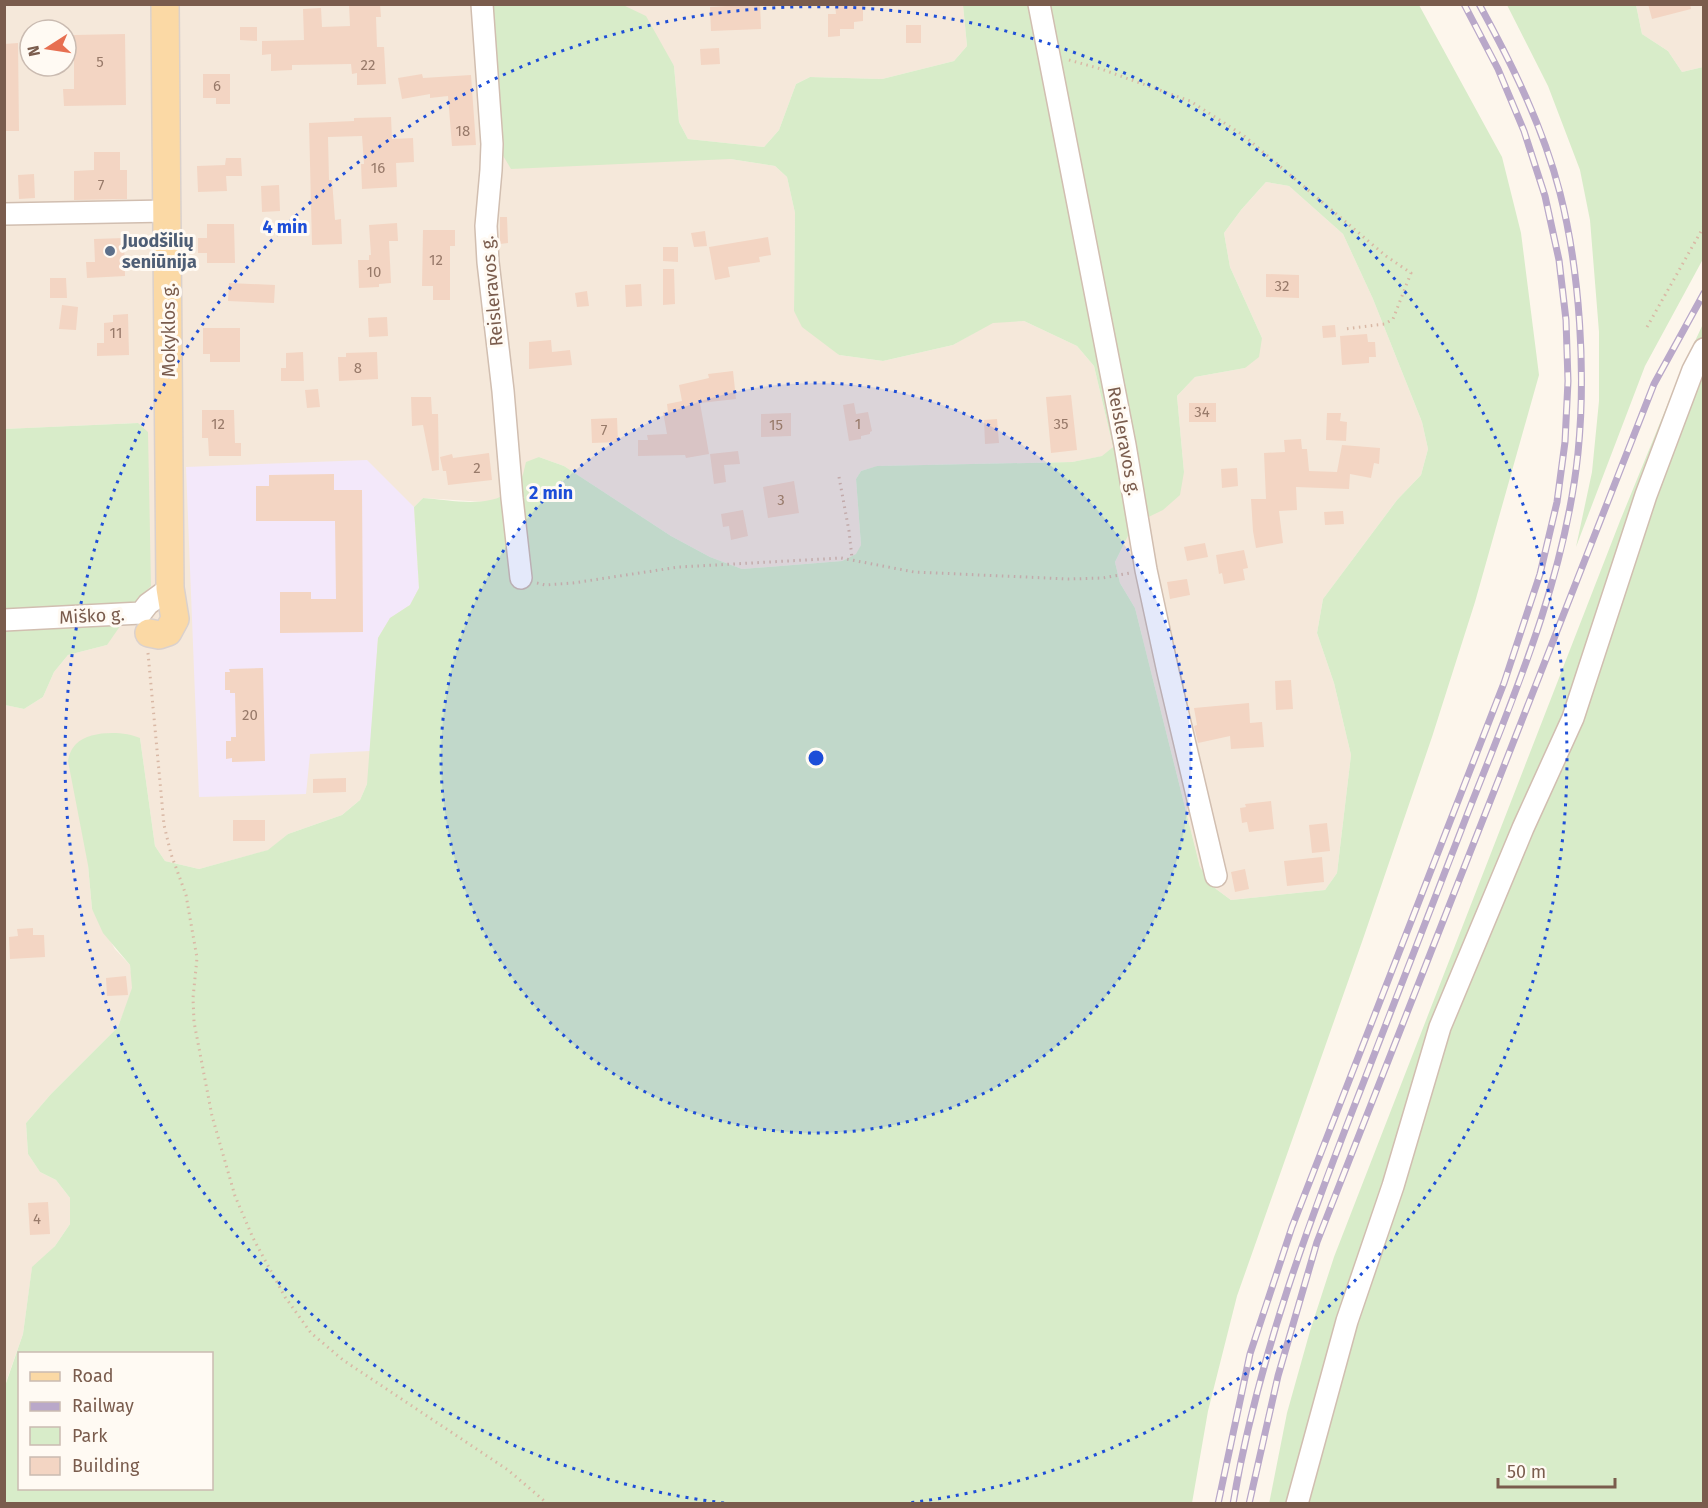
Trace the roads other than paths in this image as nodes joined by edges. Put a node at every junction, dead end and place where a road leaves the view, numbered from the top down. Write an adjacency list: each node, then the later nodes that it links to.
1 (165, 4): 4 (main road, Mokyklos g.)
2 (482, 4): 7 (street, Reisleravos g.)
3 (1039, 4): 10 (street, Reisleravos g.)
4 (168, 211): 5 (street); 9 (main road, Mokyklos g.)
5 (4, 214)
6 (1704, 348): 11 (street)
7 (521, 578)
8 (4, 620): 9 (street, Miško g.)
9 (145, 623)
10 (1216, 876)
11 (1297, 1503)

